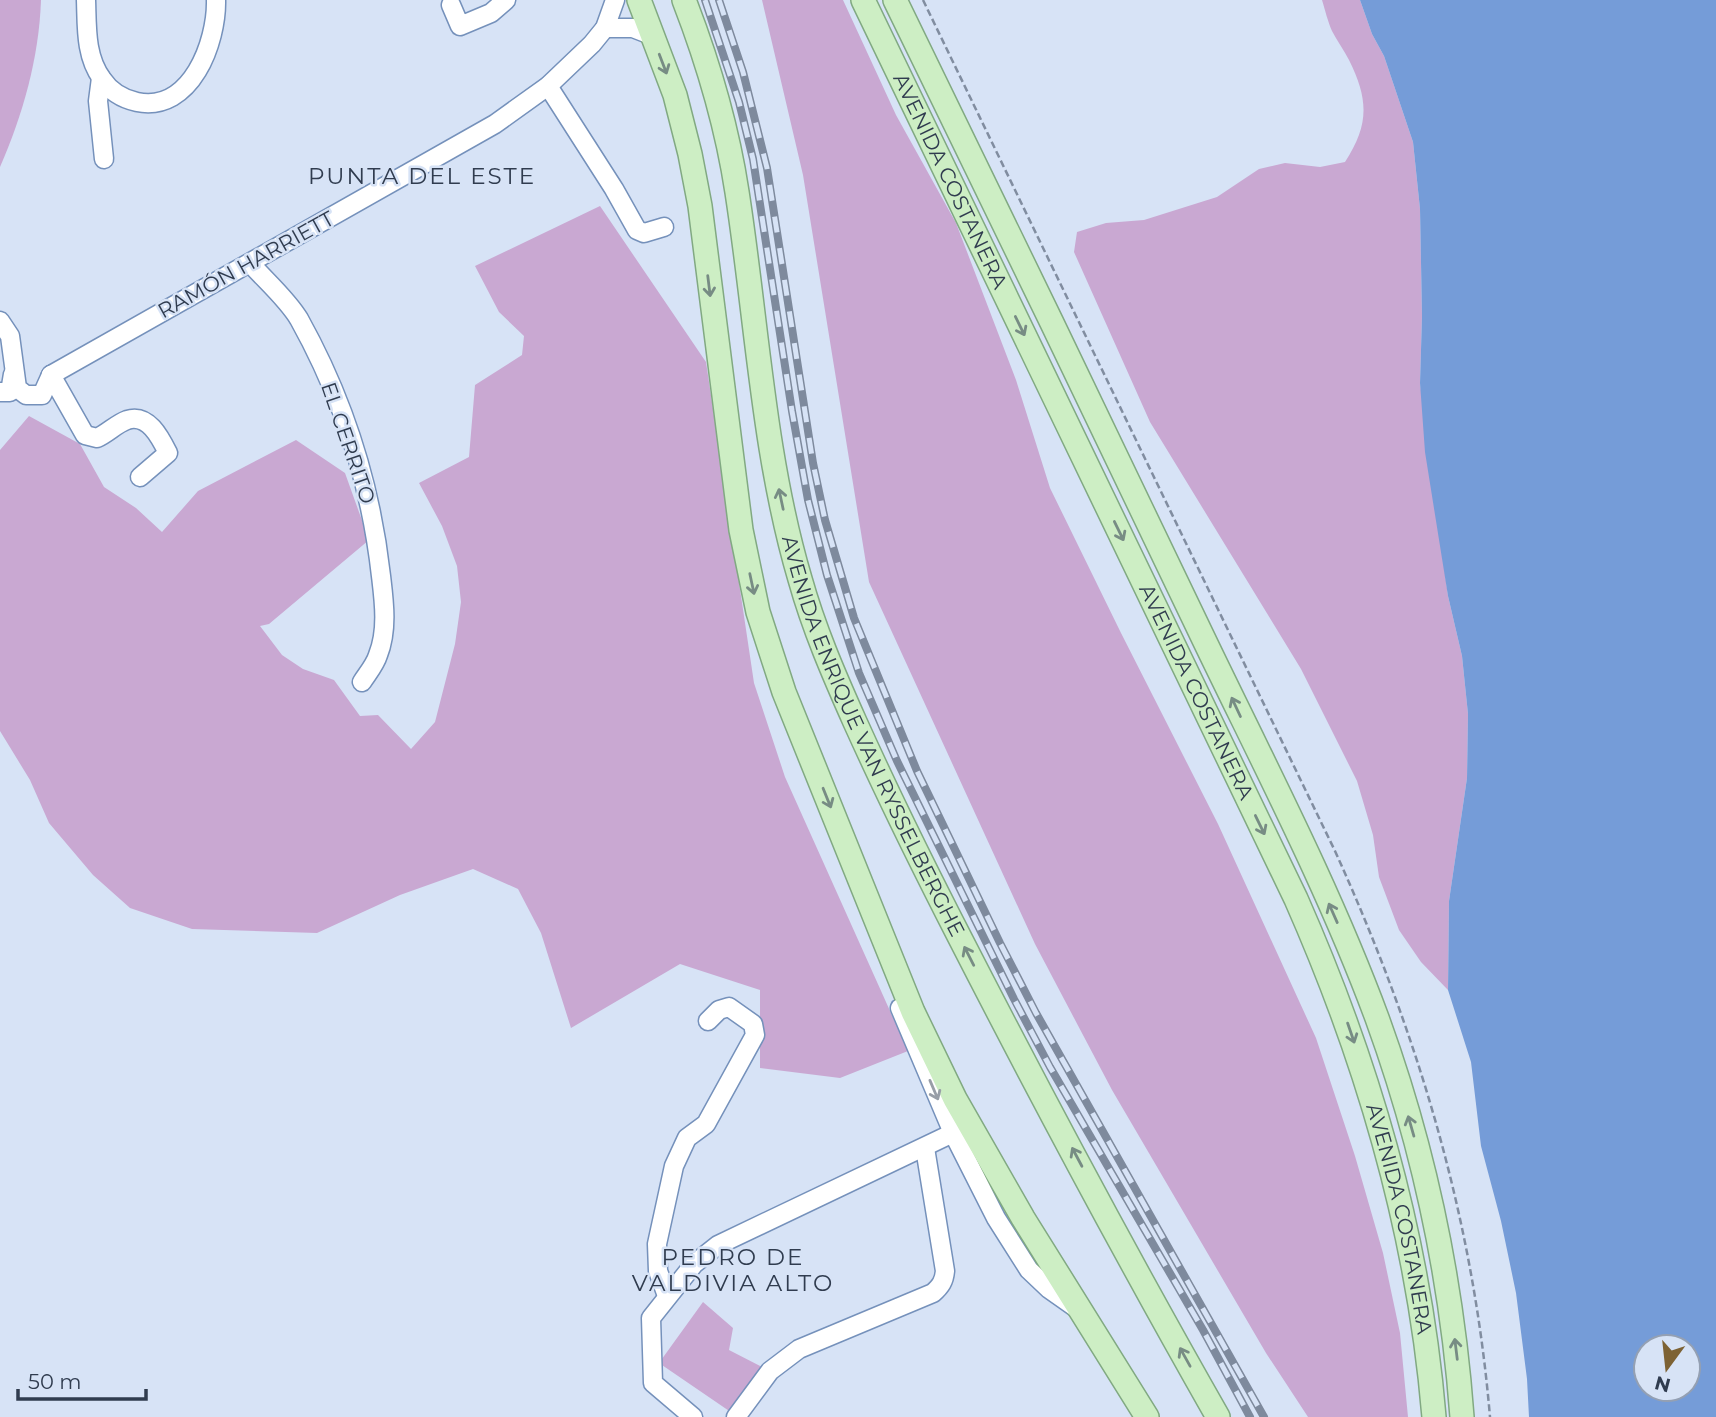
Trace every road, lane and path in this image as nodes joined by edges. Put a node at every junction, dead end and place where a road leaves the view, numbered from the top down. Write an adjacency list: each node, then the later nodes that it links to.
1 (86, 0): 12 (street)
2 (216, 0): 12 (street)
3 (506, 0): 9 (street)
4 (615, 0): 10 (street, RAMÓN HARRIETT)
5 (639, 0): 11 (main road)
6 (684, 0): 32 (main road, AVENIDA ENRIQUE VAN RYSSELBERGHE, one-way to 6)
7 (863, 0): 33 (main road, AVENIDA COSTANERA, one-way to 33)
8 (895, 0): 34 (main road, AVENIDA COSTANERA, one-way to 8)
9 (451, 5)
10 (606, 28): 11 (street); 13 (street, RAMÓN HARRIETT)
11 (651, 34): 23 (main road, one-way to 23)
12 (101, 78): 14 (street)
13 (548, 86): 15 (street); 16 (street, RAMÓN HARRIETT)
14 (104, 159)
15 (664, 227)
16 (250, 263): 19 (street, RAMÓN HARRIETT); 22 (street, EL CERRITO)
17 (0, 321): 18 (street)
18 (13, 371): 19 (street, RAMÓN HARRIETT); 20 (street)
19 (51, 375): 21 (street)
20 (0, 392)
21 (140, 477)
22 (362, 682)
23 (881, 933): 25 (street, one-way to 25); 28 (main road)
24 (708, 1021): 27 (street)
25 (953, 1133): 26 (street); 28 (street)
26 (925, 1148): 27 (street); 30 (street)
27 (667, 1296): 29 (street)
28 (1083, 1313): 31 (main road)
29 (693, 1417)
30 (736, 1417)
31 (1147, 1417)
32 (1218, 1417)
33 (1434, 1417)
34 (1462, 1417)

